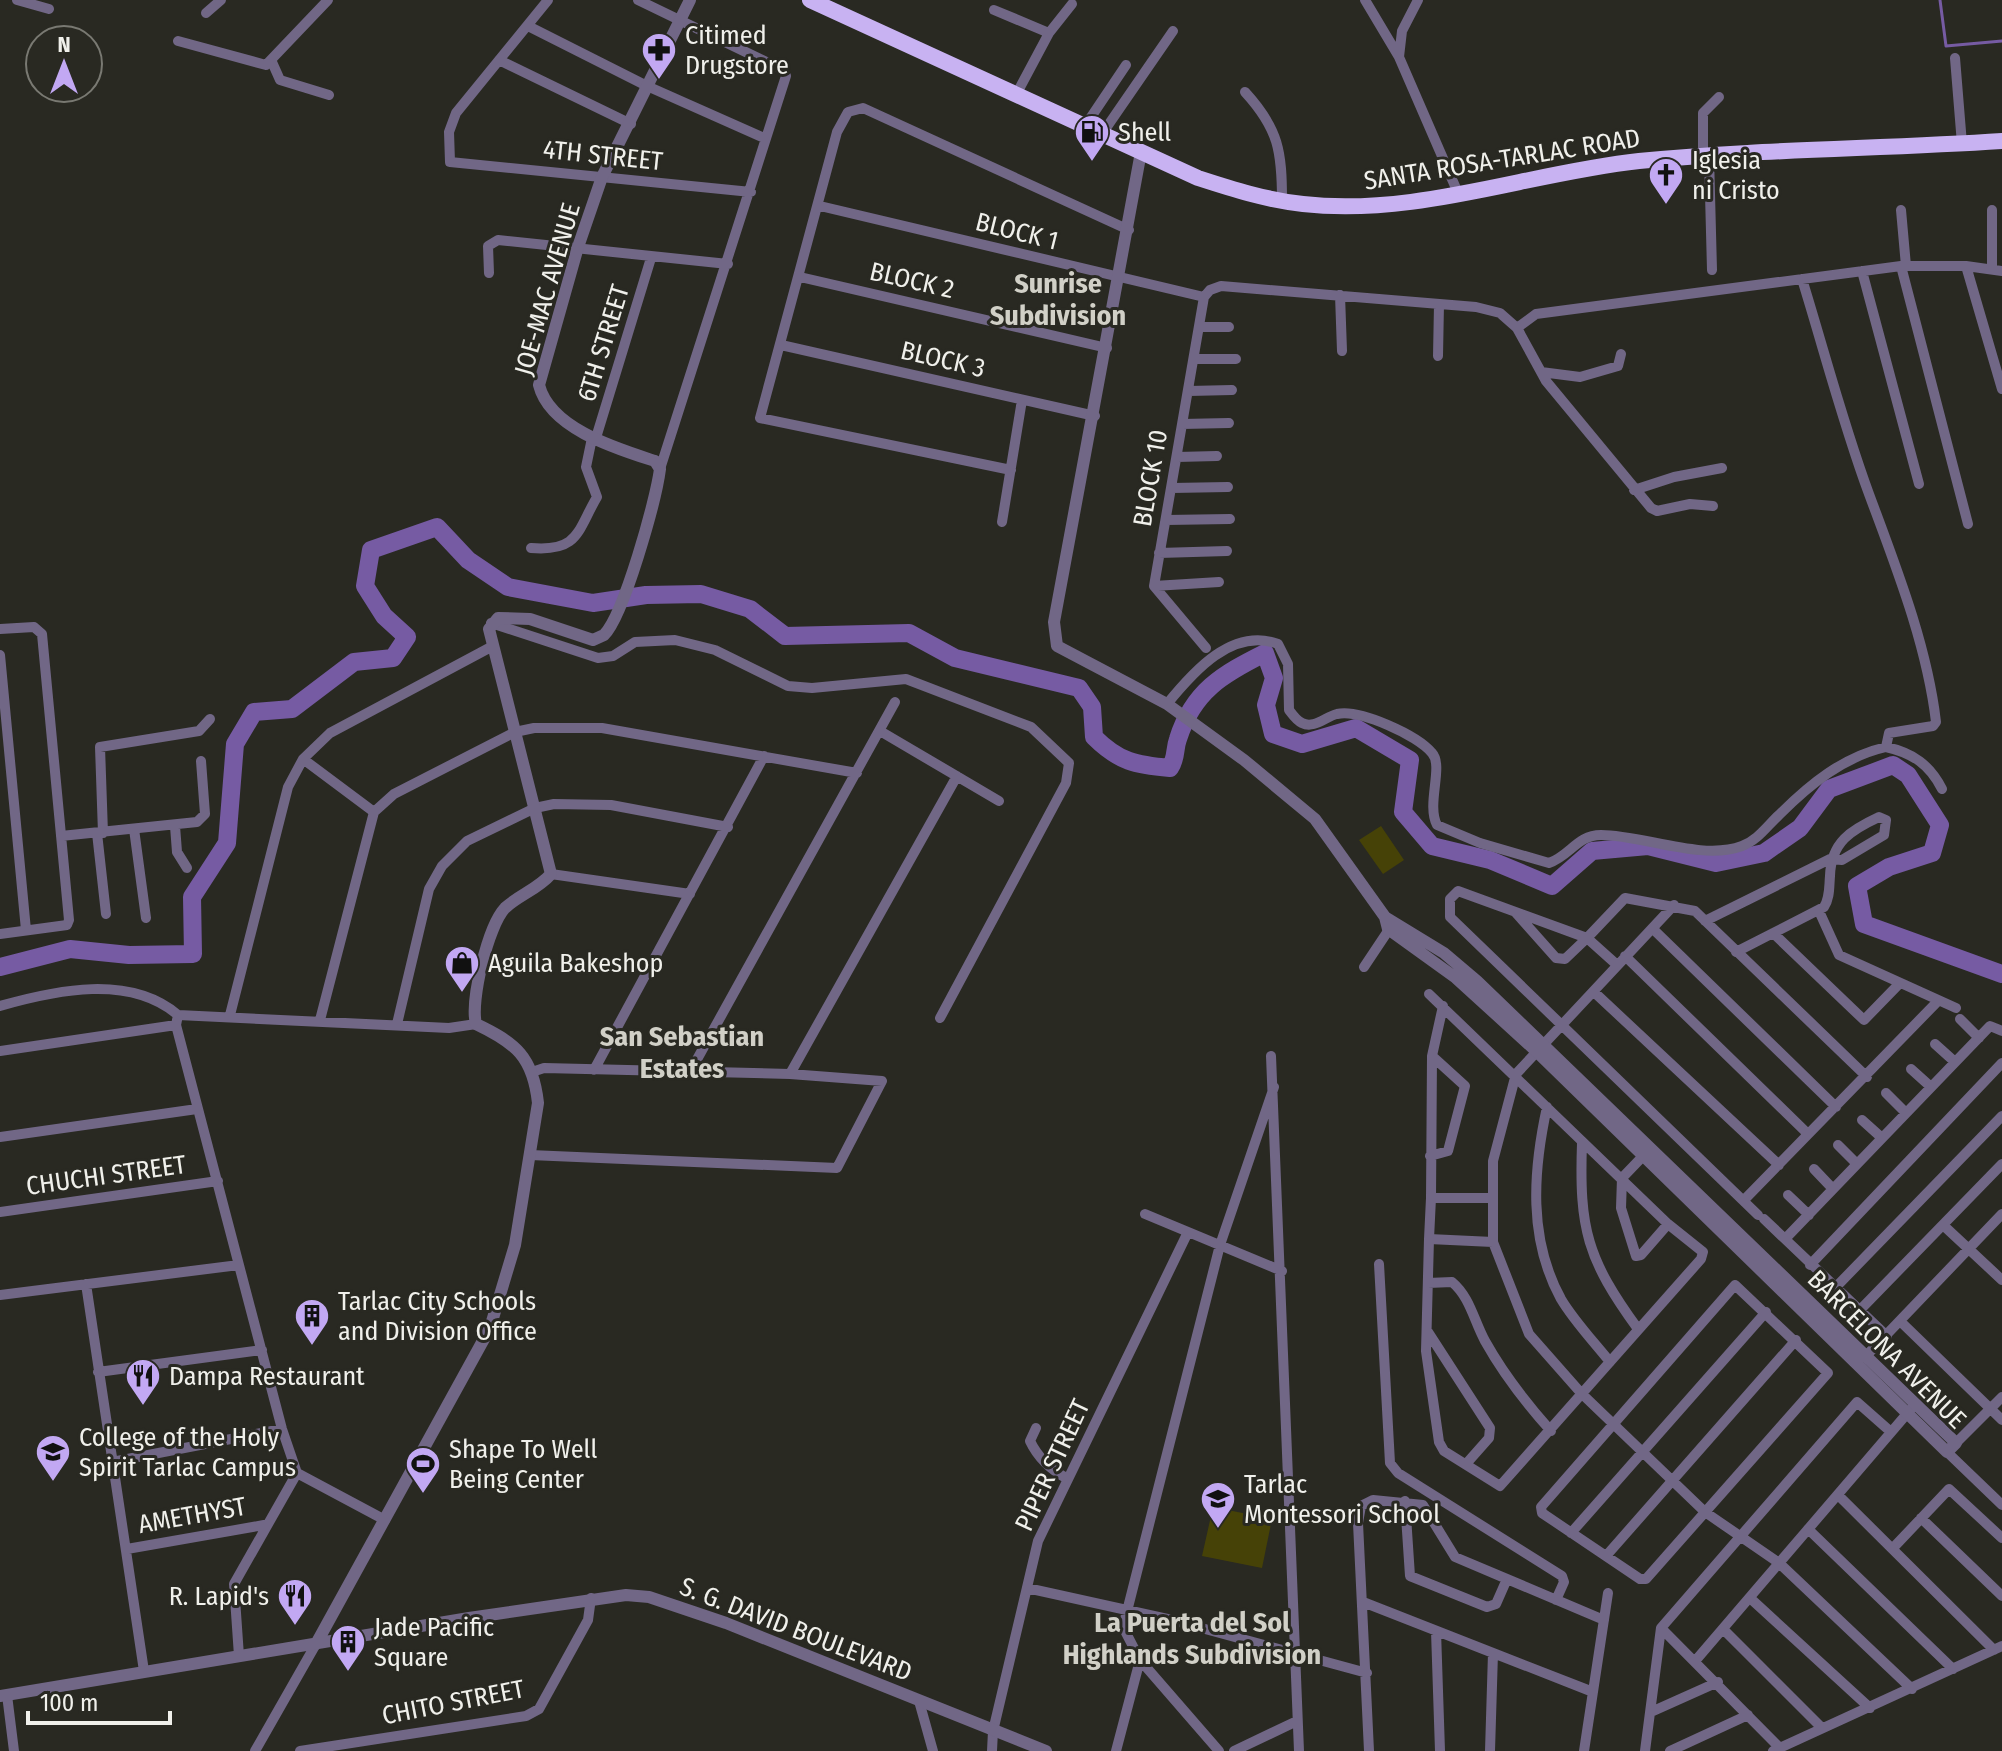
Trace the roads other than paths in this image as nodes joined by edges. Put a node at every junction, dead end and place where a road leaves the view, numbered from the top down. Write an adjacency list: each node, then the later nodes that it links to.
1 (17, 0): 11 (street)
2 (221, 0): 13 (street)
3 (328, 0): 22 (street)
4 (548, 0): 15 (street)
5 (638, 0): 14 (street)
6 (690, 0): 14 (street, JOE-MAC AVENUE)
7 (810, 0): 27 (highway, SANTA ROSA-TARLAC ROAD)
8 (1365, 0): 19 (street)
9 (1418, 0): 19 (street)
10 (1072, 4): 17 (street)
11 (49, 9)
12 (994, 10): 17 (street)
13 (206, 13)
14 (680, 21): 24 (street, JOE-MAC AVENUE); 32 (street)
15 (528, 26): 21 (street); 24 (street)
16 (1173, 31): 31 (street)
17 (1049, 33): 27 (street)
18 (178, 41): 22 (street)
19 (1399, 57): 39 (street)
20 (1955, 58): 34 (street)
21 (499, 60): 29 (street); 37 (street, 4TH STREET)
22 (272, 62): 26 (street)
23 (1126, 65): 30 (street)
24 (647, 86): 29 (street, JOE-MAC AVENUE); 32 (street)
25 (1245, 92): 40 (street)
26 (329, 95)
27 (1016, 95): 30 (highway, SANTA ROSA-TARLAC ROAD)
28 (1719, 97): 36 (street)
29 (631, 124): 37 (street, JOE-MAC AVENUE)
30 (1085, 126): 31 (highway, SANTA ROSA-TARLAC ROAD)
31 (1102, 134): 35 (highway, SANTA ROSA-TARLAC ROAD)
32 (764, 138): 38 (street)
33 (2002, 141): 34 (highway, SANTA ROSA-TARLAC ROAD)
34 (1962, 144): 36 (highway, SANTA ROSA-TARLAC ROAD)
35 (1141, 152): 40 (highway, SANTA ROSA-TARLAC ROAD); 44 (street)
36 (1706, 156): 39 (highway, SANTA ROSA-TARLAC ROAD); 50 (street)
37 (602, 177): 38 (street, 4TH STREET); 45 (street, JOE-MAC AVENUE)
38 (751, 192): 47 (street)
39 (1458, 193): 40 (highway, SANTA ROSA-TARLAC ROAD)
40 (1282, 201)
41 (820, 206): 44 (street); 54 (street); 55 (street, BLOCK 1)
42 (1901, 210): 48 (street)
43 (1992, 210): 51 (street)
44 (1129, 230): 55 (street)
45 (578, 247): 46 (street); 53 (street); 78 (street, JOE-MAC AVENUE)
46 (651, 258): 47 (street); 78 (street, 6TH STREET)
47 (728, 264): 82 (street)
48 (1904, 266): 49 (street); 52 (street); 92 (street)
49 (1966, 266): 51 (street); 71 (street)
50 (1712, 270)
51 (1997, 270)
52 (1862, 271): 56 (street); 84 (street)
53 (489, 273)
54 (800, 277): 63 (street); 64 (street, BLOCK 2)
55 (1118, 278): 58 (street, BLOCK 1); 64 (street)
56 (1802, 279): 62 (street); 108 (street)
57 (1340, 295): 58 (street); 59 (street); 65 (street)
58 (1204, 297): 60 (street, BLOCK 10)
59 (1439, 304): 62 (street); 67 (street)
60 (1200, 327): 61 (street); 68 (street, BLOCK 10)
61 (1229, 327)
62 (1517, 328): 70 (street)
63 (781, 345): 74 (street, BLOCK 3); 83 (street)
64 (1107, 348): 75 (street)
65 (1342, 351)
66 (1621, 354): 70 (street)
67 (1438, 356)
68 (1195, 359): 69 (street); 73 (street, BLOCK 10)
69 (1236, 359)
70 (1541, 372): 87 (street)
71 (2002, 386)
72 (1232, 390): 73 (street)
73 (1189, 391): 77 (street, BLOCK 10)
74 (1022, 400): 75 (street, BLOCK 3); 83 (street)
75 (1095, 416): 104 (street, BARCELONA AVENUE)
76 (1229, 423): 77 (street)
77 (1182, 424): 80 (street, BLOCK 10)
78 (593, 440): 82 (street, JOE-MAC AVENUE); 93 (street, 6TH STREET)
79 (1217, 456): 80 (street)
80 (1177, 457): 86 (street, BLOCK 10)
81 (1722, 468): 87 (street)
82 (660, 469): 98 (street)
83 (1011, 470): 91 (street)
84 (1919, 484)
85 (1228, 487): 86 (street)
86 (1172, 488): 90 (street, BLOCK 10)
87 (1634, 490): 88 (street)
88 (1713, 506)
89 (1230, 519): 90 (street)
90 (1166, 520): 95 (street, BLOCK 10)
91 (1002, 522)
92 (1968, 524)
93 (531, 548)
94 (1227, 551): 95 (street)
95 (1159, 553): 97 (street, BLOCK 10)
96 (1219, 582): 97 (street)
97 (1154, 586): 101 (street)
98 (491, 623): 100 (street); 149 (street)
99 (0, 629): 122 (street)
100 (491, 647): 107 (street); 110 (street)
101 (1206, 648)
102 (0, 655): 135 (street)
103 (895, 702): 106 (street)
104 (1170, 706): 108 (street); 133 (street, BARCELONA AVENUE)
105 (210, 719): 121 (street)
106 (880, 731): 112 (street); 113 (street)
107 (515, 732): 109 (street); 116 (street); 117 (street)
108 (1886, 747): 114 (street)
109 (764, 756): 112 (street); 119 (street)
110 (303, 759): 117 (street); 148 (street)
111 (201, 761): 118 (street)
112 (857, 773): 167 (street)
113 (957, 776): 115 (street); 168 (street)
114 (1942, 789)
115 (999, 801)
116 (535, 808): 119 (street); 125 (street); 152 (street)
117 (374, 812): 151 (street)
118 (175, 826): 120 (street); 124 (street)
119 (728, 827): 126 (street)
120 (134, 829): 121 (street); 131 (street)
121 (100, 833): 122 (street); 130 (street)
122 (61, 836): 135 (street)
123 (1830, 859): 123 (street); 128 (street); 132 (street)
124 (187, 868)
125 (551, 874): 126 (street); 153 (street)
126 (690, 894): 165 (street)
127 (1674, 905): 132 (street); 134 (street); 138 (street)
128 (1819, 911): 136 (street); 142 (street)
129 (1515, 913): 138 (street); 138 (street); 154 (street)
130 (106, 914)
131 (146, 918)
132 (1705, 921): 139 (street)
133 (1389, 923): 141 (street); 158 (street, BARCELONA AVENUE)
134 (1653, 929): 140 (street); 175 (street)
135 (26, 930): 137 (street)
136 (1773, 933): 139 (street); 142 (street)
137 (0, 934)
138 (1587, 938): 140 (street)
139 (1736, 952): 170 (street)
140 (1620, 960): 143 (street); 180 (street)
141 (1364, 967)
142 (1899, 984): 145 (street)
143 (1594, 992): 154 (street); 190 (street)
144 (1429, 994): 147 (street)
145 (1938, 1001): 156 (street); 170 (street)
146 (0, 1006): 150 (street)
147 (1443, 1006): 161 (street); 169 (street)
148 (230, 1015): 150 (street); 151 (street)
149 (940, 1018)
150 (177, 1020): 159 (street); 176 (street)
151 (320, 1020): 152 (street)
152 (397, 1024): 153 (street)
153 (476, 1024): 166 (street)
154 (1562, 1024): 158 (street); 198 (street)
155 (2002, 1031): 156 (street)
156 (1979, 1038): 162 (street)
157 (1935, 1044): 162 (street)
158 (1539, 1046): 169 (street); 185 (street, BARCELONA AVENUE)
159 (0, 1051)
160 (1271, 1056): 171 (street)
161 (1432, 1056): 187 (street); 187 (street)
162 (1955, 1062): 172 (street)
163 (2002, 1063): 213 (street)
164 (1911, 1069): 172 (street)
165 (594, 1070): 166 (street); 167 (street)
166 (532, 1072): 186 (street)
167 (690, 1072): 168 (street)
168 (790, 1074): 186 (street)
169 (1516, 1074): 174 (street); 197 (street)
170 (1867, 1077): 175 (street)
171 (1274, 1087): 209 (street); 214 (street)
172 (1931, 1087): 177 (street)
173 (1886, 1093): 177 (street)
174 (1547, 1107): 183 (street); 229 (street)
175 (1836, 1107): 180 (street)
176 (197, 1109): 181 (street); 193 (street)
177 (1906, 1113): 182 (street)
178 (2002, 1116): 218 (street)
179 (1862, 1120): 182 (street)
180 (1808, 1134): 190 (street)
181 (0, 1137)
182 (1882, 1138): 188 (street)
183 (1582, 1143): 192 (street); 223 (street)
184 (1838, 1145): 188 (street)
185 (1648, 1151): 192 (street); 228 (street, BARCELONA AVENUE); 233 (street, BARCELONA AVENUE)
186 (530, 1155): 255 (street)
187 (1430, 1156): 196 (street)
188 (1857, 1164): 194 (street)
189 (2002, 1164): 204 (street)
190 (1779, 1165): 198 (street)
191 (1814, 1169): 194 (street)
192 (1622, 1178): 203 (street); 203 (street)
193 (218, 1181): 199 (street, CHUCHI STREET); 212 (street)
194 (1833, 1189): 202 (street)
195 (1788, 1195): 202 (street)
196 (1431, 1198): 197 (street); 206 (street)
197 (1491, 1198): 208 (street)
198 (1745, 1199): 207 (street)
199 (0, 1212)
200 (1145, 1214): 205 (street)
201 (2002, 1214): 210 (street)
202 (1809, 1215): 207 (street)
203 (1668, 1224): 223 (street)
204 (1943, 1225): 210 (street); 220 (street)
205 (1188, 1232): 209 (street); 246 (street, PIPER STREET)
206 (1429, 1239): 208 (street); 216 (street)
207 (1785, 1239): 213 (street)
208 (1493, 1242): 231 (street)
209 (1220, 1245): 214 (street); 273 (street)
210 (1969, 1249): 215 (street); 222 (street)
211 (1379, 1264): 248 (street)
212 (239, 1265): 217 (street); 227 (street)
213 (1810, 1265): 218 (street)
214 (1282, 1271): 281 (street)
215 (2002, 1280)
216 (1428, 1283): 224 (street); 239 (street)
217 (86, 1284): 219 (street); 230 (street)
218 (1834, 1289): 220 (street)
219 (0, 1295)
220 (1859, 1311): 225 (street)
221 (1766, 1312): 226 (street); 236 (street); 242 (street)
222 (1901, 1322): 225 (street); 234 (street)
223 (1638, 1329): 229 (street)
224 (1427, 1330): 244 (street); 244 (street)
225 (1887, 1336): 228 (street)
226 (1796, 1340): 247 (street); 253 (street)
227 (262, 1350): 230 (street); 238 (street)
228 (1866, 1356): 233 (street, BARCELONA AVENUE)
229 (1610, 1362): 231 (street)
230 (98, 1372): 243 (street)
231 (1581, 1393): 236 (street); 239 (street)
232 (2002, 1397): 234 (street)
233 (1912, 1408): 240 (street); 241 (street, BARCELONA AVENUE)
234 (1990, 1409): 235 (street); 241 (street)
235 (2002, 1420)
236 (1612, 1423): 242 (street); 258 (street)
237 (1036, 1428): 246 (street)
238 (282, 1429): 243 (street); 245 (street)
239 (1551, 1431): 244 (street)
240 (1891, 1432): 249 (street); 259 (street)
241 (1952, 1448): 252 (street)
242 (1643, 1454): 247 (street); 258 (street)
243 (112, 1462): 262 (street)
244 (1466, 1464)
245 (297, 1473): 255 (street); 256 (street)
246 (1068, 1479): 266 (street, PIPER STREET)
247 (1674, 1482): 253 (street); 263 (street)
248 (1429, 1492): 251 (street); 271 (street)
249 (1838, 1495): 257 (street); 261 (street)
250 (1405, 1501): 251 (street); 265 (street); 272 (street)
251 (1423, 1505): 265 (street)
252 (2002, 1505)
253 (1705, 1512): 259 (street); 263 (street)
254 (1921, 1518): 260 (street); 261 (street); 268 (street)
255 (385, 1520): 278 (street)
256 (264, 1525): 262 (street, AMETHYST); 282 (street)
257 (1808, 1529): 264 (street); 285 (street)
258 (1571, 1533): 263 (street)
259 (1740, 1538): 264 (street); 275 (street)
260 (2002, 1538)
261 (1893, 1548): 279 (street)
262 (127, 1549): 286 (street)
263 (1606, 1556)
264 (1779, 1563): 270 (street); 289 (street)
265 (1507, 1579): 271 (street)
266 (1027, 1588): 273 (street); 298 (street, PIPER STREET)
267 (1608, 1593): 274 (street)
268 (2002, 1596)
269 (591, 1598): 278 (street, S. G. DAVID BOULEVARD); 292 (street, S. G. DAVID BOULEVARD); 299 (street, CHITO STREET)
270 (1750, 1598): 276 (street); 293 (street)
271 (1556, 1600): 274 (street)
272 (1363, 1602): 277 (street); 287 (street)
273 (1126, 1611): 281 (street); 283 (street)
274 (1604, 1620): 290 (street)
275 (1661, 1628): 284 (street); 294 (street)
276 (1723, 1629): 284 (street); 297 (street)
277 (1436, 1631): 280 (street); 313 (street)
278 (316, 1644): 282 (street, S. G. DAVID BOULEVARD); 302 (street)
279 (1998, 1648): 285 (street)
280 (1493, 1653): 290 (street); 314 (street)
281 (1296, 1655): 287 (street); 296 (street)
282 (239, 1656): 286 (street, S. G. DAVID BOULEVARD)
283 (1140, 1660): 308 (street); 309 (street)
284 (1696, 1660): 288 (street)
285 (1953, 1669): 289 (street)
286 (144, 1671): 291 (street, S. G. DAVID BOULEVARD)
287 (1367, 1673): 312 (street)
288 (1718, 1682): 294 (street); 295 (street)
289 (1912, 1689): 293 (street)
290 (1593, 1692): 315 (street)
291 (4, 1696): 301 (street)
292 (919, 1701): 298 (street, S. G. DAVID BOULEVARD); 305 (street)
293 (1870, 1708): 297 (street)
294 (1651, 1712): 316 (street)
295 (1748, 1715): 300 (street); 317 (street)
296 (1297, 1721): 310 (street); 311 (street)
297 (1822, 1728): 300 (street)
298 (993, 1731): 306 (street, PIPER STREET); 307 (street, S. G. DAVID BOULEVARD)
299 (367, 1740): 303 (street, CHITO STREET); 304 (street)
300 (1777, 1750)
301 (14, 1751)
302 (255, 1751)
303 (300, 1751)
304 (361, 1751)
305 (933, 1751)
306 (992, 1751)
307 (1046, 1751)
308 (1116, 1751)
309 (1219, 1751)
310 (1234, 1751)
311 (1299, 1751)
312 (1369, 1751)
313 (1440, 1751)
314 (1490, 1751)
315 (1584, 1751)
316 (1645, 1751)
317 (1670, 1751)

